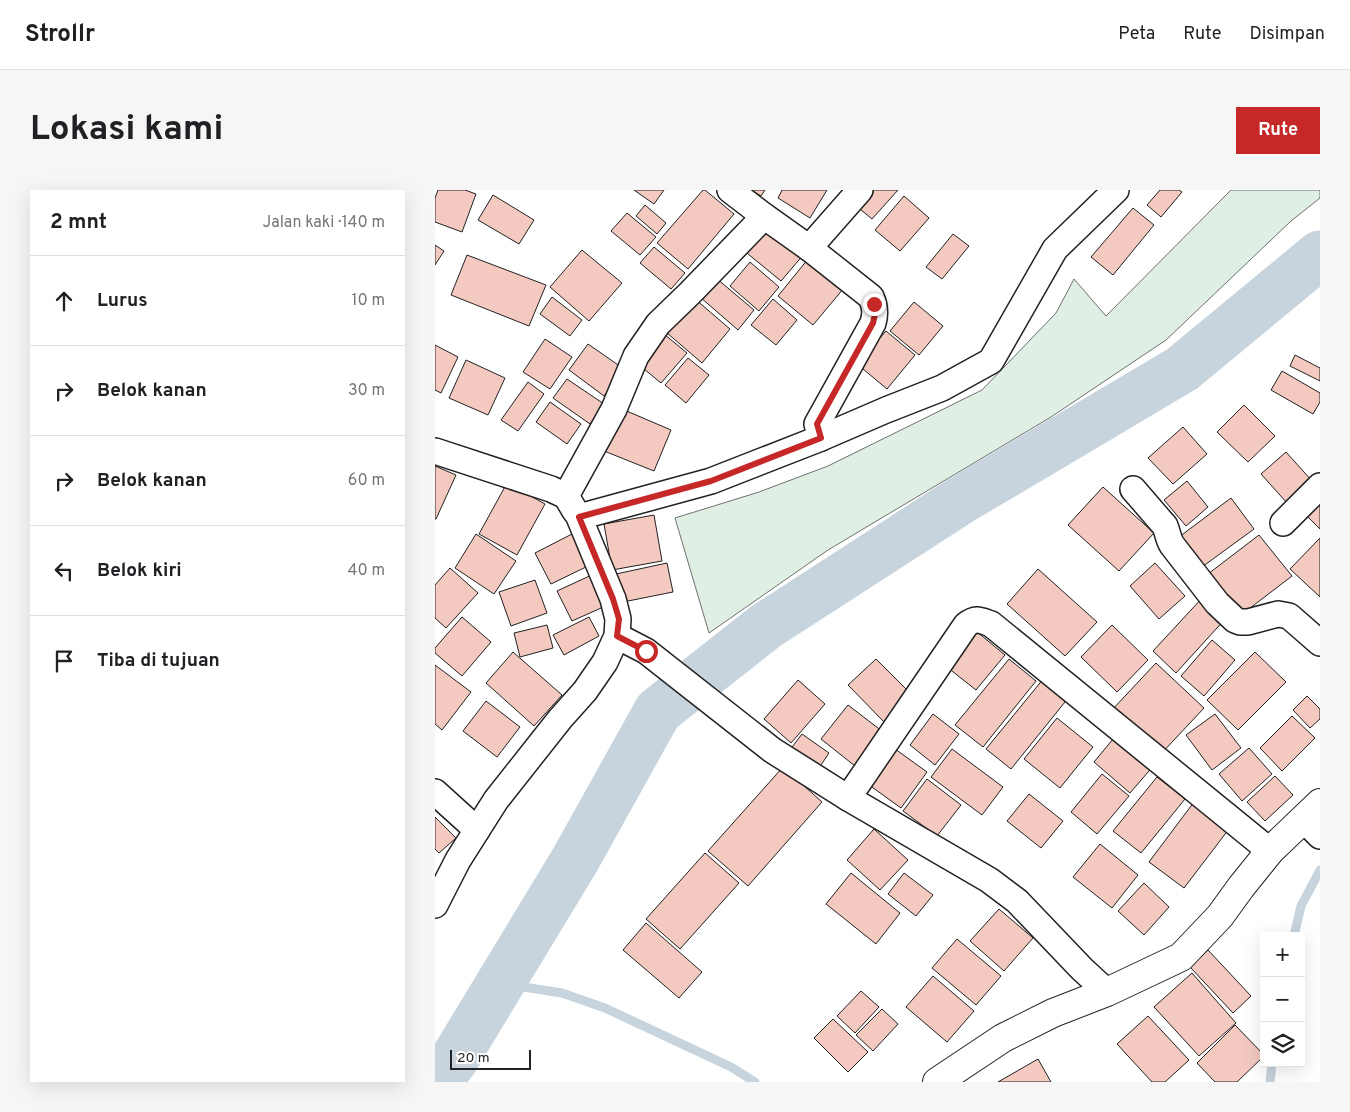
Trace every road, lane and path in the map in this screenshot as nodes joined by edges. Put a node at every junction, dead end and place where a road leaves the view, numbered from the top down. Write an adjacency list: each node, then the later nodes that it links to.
1 (730, 190): 4 (street)
2 (860, 190): 5 (street)
3 (1116, 190): 6 (street)
4 (764, 216): 5 (street); 10 (street)
5 (809, 248): 6 (street)
6 (821, 438): 11 (street)
7 (435, 451): 10 (street)
8 (1320, 486): 12 (street)
9 (1133, 489): 14 (street)
10 (566, 496): 11 (street)
11 (579, 517): 13 (street)
12 (1283, 523)
13 (617, 636): 16 (street); 18 (street)
14 (1320, 643)
15 (435, 792): 18 (street)
16 (848, 798): 19 (street); 21 (street)
17 (1315, 823): 19 (street)
18 (477, 830): 20 (street)
19 (1270, 851): 21 (street)
20 (435, 905)
21 (1107, 992): 22 (street)
22 (937, 1082)

